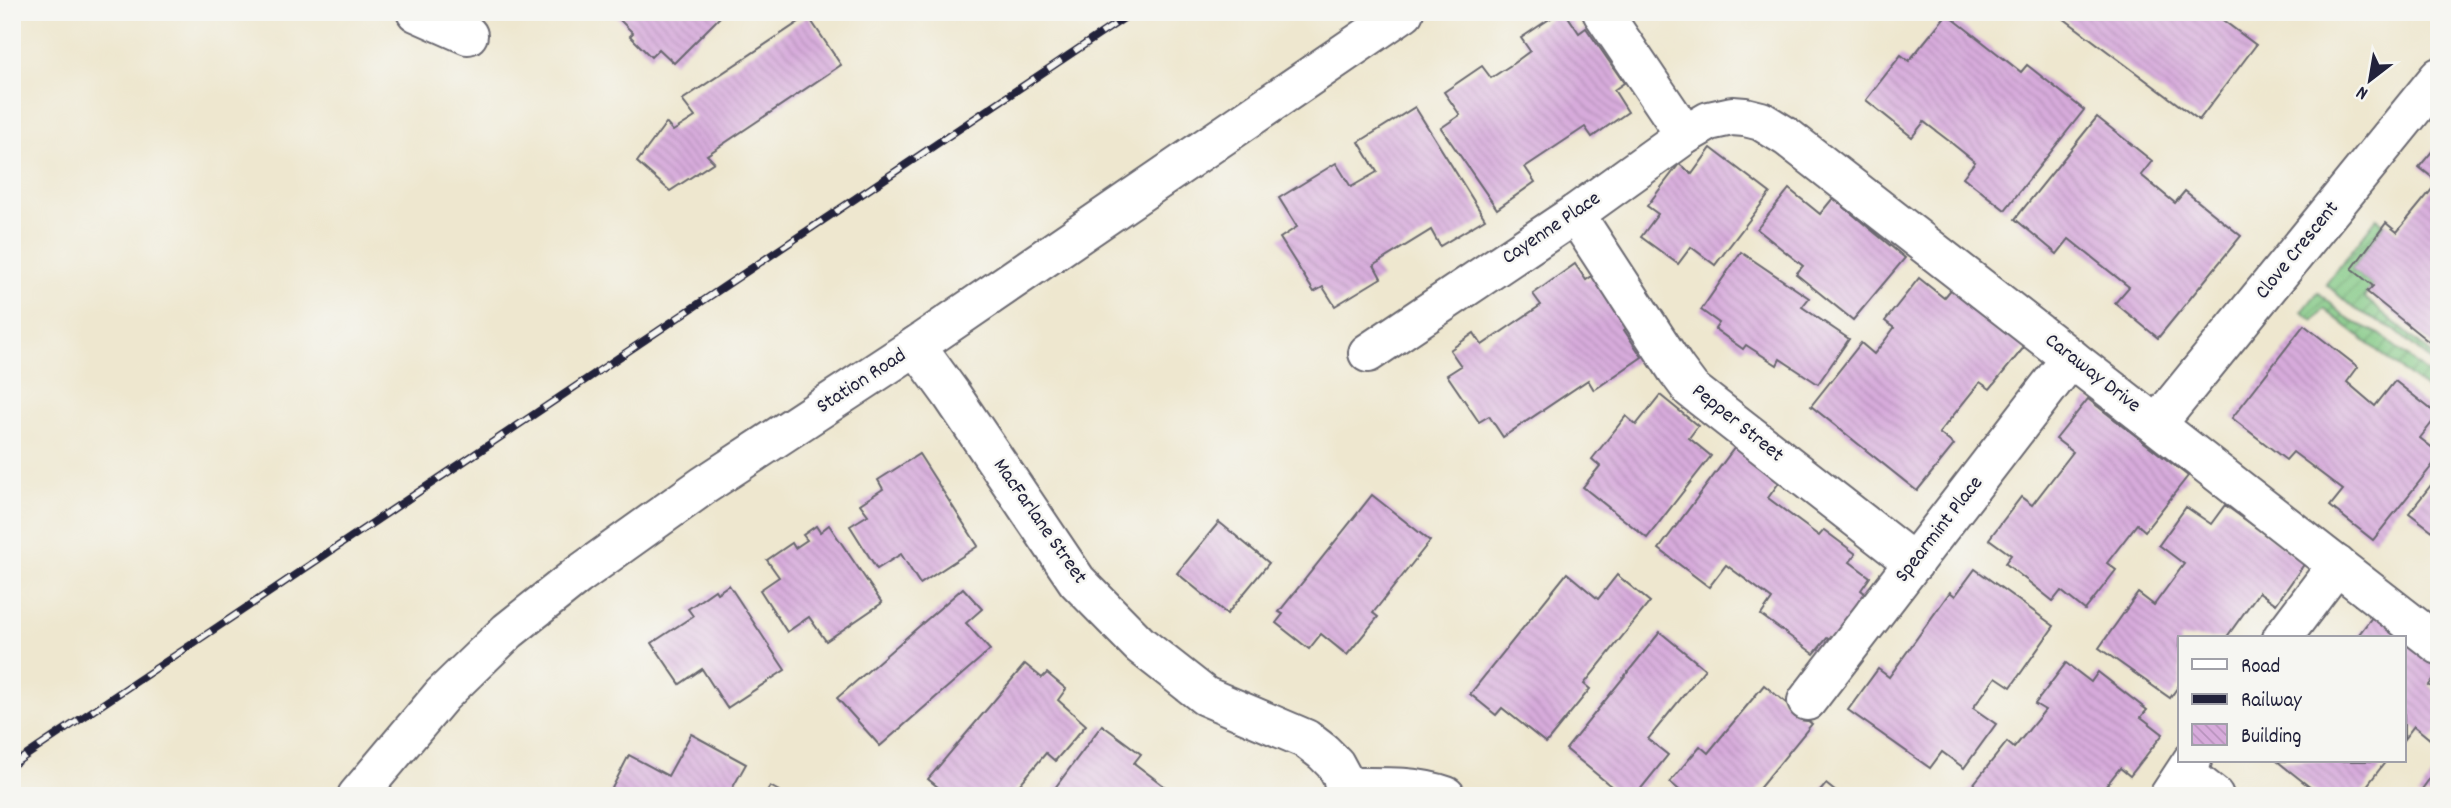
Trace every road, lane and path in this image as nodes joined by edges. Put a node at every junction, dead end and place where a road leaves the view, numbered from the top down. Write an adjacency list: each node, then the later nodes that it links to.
1 (416, 12): 4 (street)
2 (1404, 12): 9 (street, Station Road)
3 (1602, 12): 7 (street)
4 (468, 36)
5 (2439, 77): 12 (street, Clove Crescent)
6 (1740, 116): 7 (street, Cayenne Place); 11 (street, Caraway Drive)
7 (1685, 135): 8 (street, Cayenne Place)
8 (1575, 214): 10 (street, Cayenne Place); 13 (street, Pepper Street)
9 (916, 346): 19 (street, MacFarlane Street); 20 (street, Station Road)
10 (1368, 353)
11 (2071, 359): 12 (street, Caraway Drive); 13 (street, Spearmint Place)
12 (2157, 424): 14 (street, Caraway Drive)
13 (1914, 563): 17 (street, Spearmint Place)
14 (2337, 565): 15 (street); 16 (street, Caraway Drive)
15 (2284, 636)
16 (2439, 645)
17 (1807, 701)
18 (2182, 776): 22 (street)
19 (1346, 792): 21 (street)
20 (358, 796)
21 (1446, 796)
22 (2214, 796)

